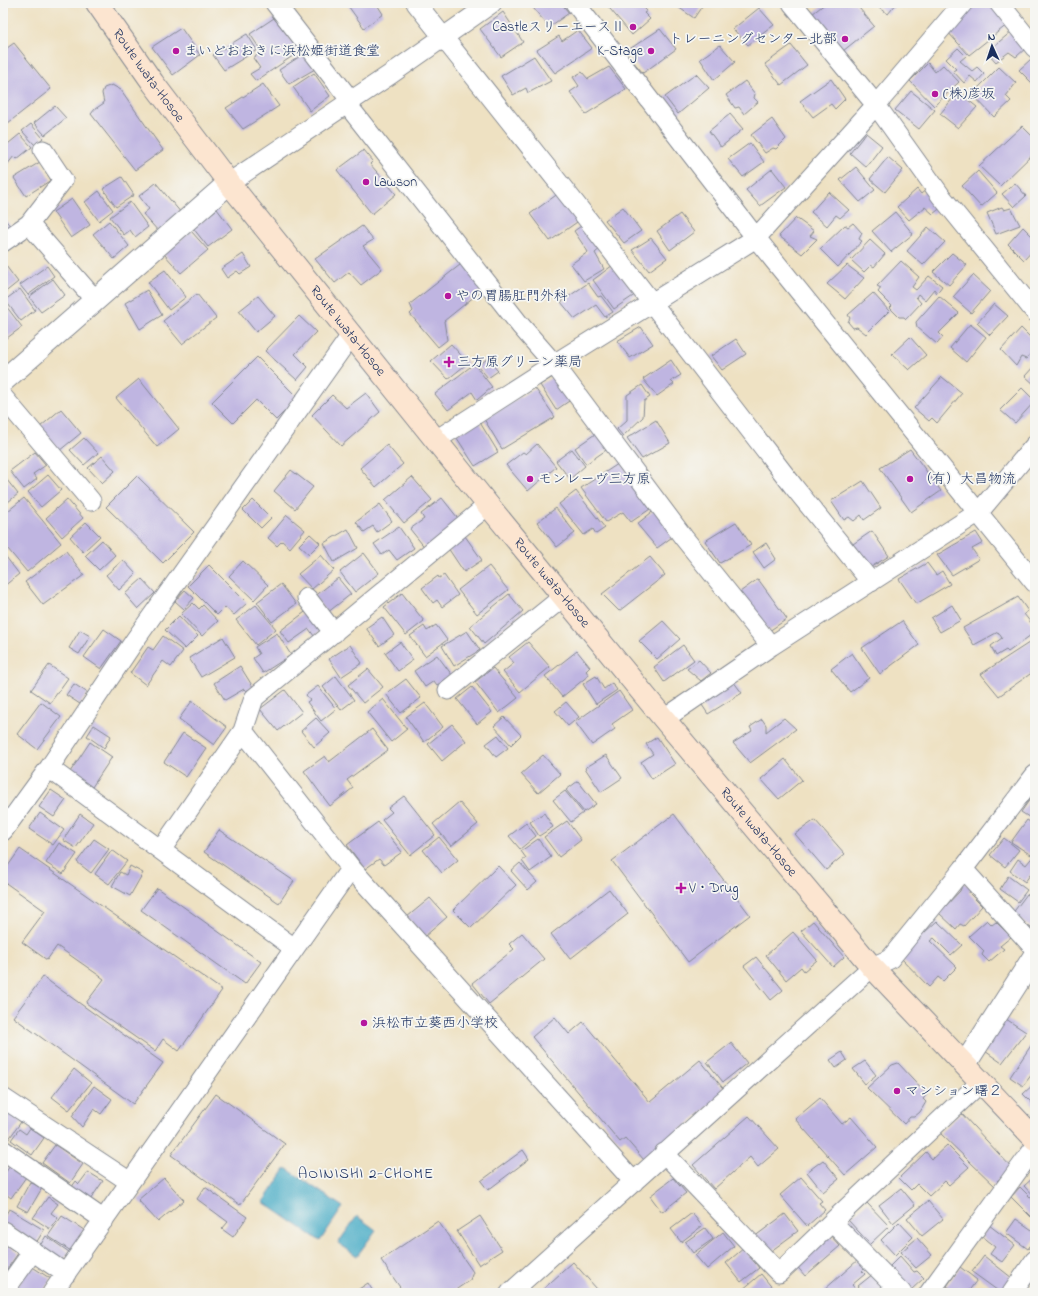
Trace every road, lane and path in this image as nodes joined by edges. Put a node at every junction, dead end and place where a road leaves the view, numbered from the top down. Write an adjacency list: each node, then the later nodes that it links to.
1 (97, 3): 14 (main road, Route Iwata-Hosoe)
2 (276, 3): 11 (street)
3 (416, 3): 9 (street)
4 (492, 3): 9 (street)
5 (575, 3): 16 (street)
6 (792, 3): 12 (street)
7 (963, 3): 12 (street)
8 (1000, 3): 10 (street)
9 (442, 38): 11 (street); 19 (street)
10 (1035, 48)
11 (348, 102): 14 (street); 22 (street)
12 (876, 105): 16 (street); 20 (street)
13 (43, 150): 15 (street)
14 (229, 182): 18 (street); 21 (main road, Route Iwata-Hosoe)
15 (29, 224): 17 (street); 18 (street)
16 (756, 238): 19 (street); 29 (street)
17 (3, 242)
18 (95, 300): 23 (street)
19 (652, 304): 22 (street); 30 (street)
20 (1035, 312)
21 (352, 334): 25 (main road, Route Iwata-Hosoe); 39 (street)
22 (554, 364): 25 (street); 35 (street)
23 (3, 381)
24 (3, 397): 27 (street)
25 (436, 440): 28 (main road, Route Iwata-Hosoe)
26 (1035, 446): 29 (street)
27 (91, 501)
28 (488, 505): 32 (main road, Route Iwata-Hosoe); 34 (street)
29 (979, 512): 30 (street); 31 (street)
30 (871, 582): 35 (street)
31 (1035, 583)
32 (563, 597): 36 (street); 37 (main road, Route Iwata-Hosoe)
33 (307, 598): 34 (street)
34 (334, 633): 38 (street)
35 (771, 646): 37 (street)
36 (448, 690)
37 (664, 720): 48 (main road, Route Iwata-Hosoe)
38 (243, 731): 42 (street); 43 (street)
39 (49, 768): 41 (street); 42 (street)
40 (1035, 775): 44 (street)
41 (3, 831)
42 (161, 850): 45 (street)
43 (351, 868): 45 (street); 57 (street)
44 (962, 869): 46 (street); 48 (street)
45 (294, 948): 56 (street)
46 (1035, 949)
47 (1035, 955): 49 (street)
48 (872, 967): 49 (main road, Route Iwata-Hosoe); 55 (street)
49 (965, 1064): 50 (main road, Route Iwata-Hosoe)
50 (981, 1082): 52 (main road, Route Iwata-Hosoe); 59 (street)
51 (3, 1098): 56 (street)
52 (1035, 1139)
53 (1035, 1147): 68 (street)
54 (3, 1150): 58 (street)
55 (664, 1153): 57 (street); 59 (street)
56 (130, 1182): 58 (street)
57 (634, 1182): 66 (street)
58 (104, 1220): 63 (street)
59 (832, 1222): 67 (street)
60 (3, 1231): 61 (street)
61 (33, 1251): 63 (street); 64 (street)
62 (1035, 1260): 69 (street)
63 (66, 1274): 65 (street)
64 (3, 1293)
65 (52, 1293)
66 (510, 1293)
67 (902, 1293)
68 (929, 1293)
69 (1012, 1293)

